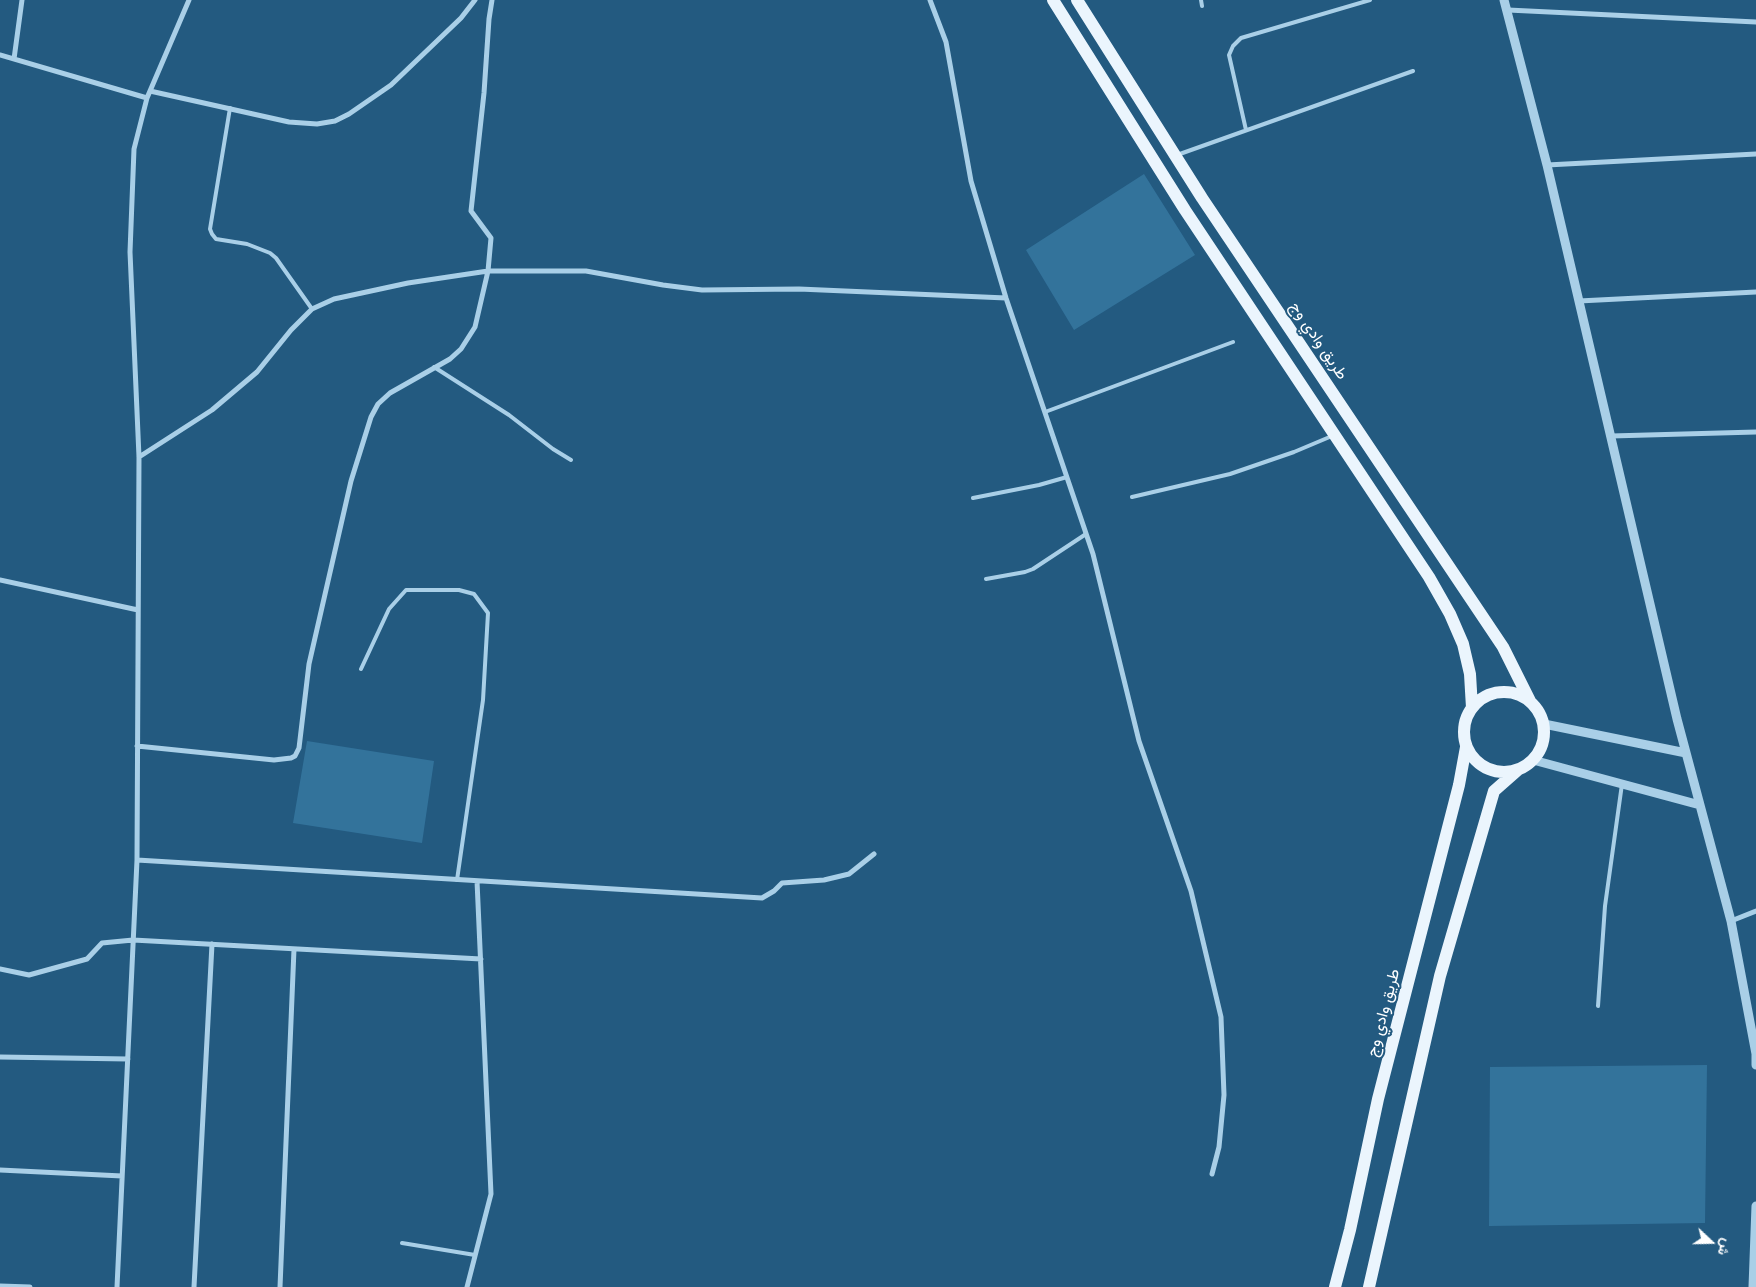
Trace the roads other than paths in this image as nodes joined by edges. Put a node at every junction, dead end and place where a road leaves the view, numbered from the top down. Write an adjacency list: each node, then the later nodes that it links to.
1 (22, 0): 15 (street)
2 (189, 0): 17 (street)
3 (475, 0): 19 (street)
4 (492, 0): 24 (street)
5 (930, 0): 26 (street)
6 (1052, 0): 33 (main road)
7 (1077, 0): 22 (main road, طريق وادي وج)
8 (1201, 0): 11 (lane)
9 (1370, 0): 20 (lane)
10 (1504, 0): 12 (street)
11 (1202, 6)
12 (1508, 10): 13 (street); 23 (street)
13 (1756, 22)
14 (0, 55): 15 (street)
15 (14, 59): 18 (street)
16 (1413, 71): 20 (lane)
17 (150, 91): 18 (street); 19 (street)
18 (147, 98): 35 (street)
19 (230, 108): 28 (lane)
20 (1246, 130): 22 (lane)
21 (1756, 154): 23 (street)
22 (1175, 155): 45 (main road, طريق وادي وج)
23 (1547, 165): 27 (street)
24 (488, 271): 26 (street); 28 (street); 30 (street)
25 (1756, 292): 27 (street)
26 (1006, 298): 31 (street)
27 (1580, 301): 34 (street)
28 (312, 309): 35 (street)
29 (1233, 342): 31 (lane)
30 (434, 367): 36 (lane); 48 (street)
31 (1045, 412): 37 (street)
32 (1756, 432): 34 (street)
33 (1334, 435): 39 (lane); 46 (main road)
34 (1611, 436): 50 (street)
35 (139, 457): 43 (street)
36 (571, 460)
37 (1067, 477): 38 (lane); 40 (street)
38 (973, 498)
39 (1132, 498)
40 (1086, 534): 41 (lane); 72 (street)
41 (986, 579)
42 (0, 580): 43 (street)
43 (138, 610): 48 (street)
44 (361, 669): 57 (lane)
45 (1530, 701): 46 (main road); 47 (main road)
46 (1472, 708): 49 (main road)
47 (1544, 724): 50 (street); 51 (main road)
48 (137, 746): 56 (street)
49 (1466, 747): 52 (main road); 84 (main road, طريق وادي وج)
50 (1686, 753): 54 (street)
51 (1533, 760): 52 (main road); 53 (street)
52 (1519, 769): 85 (main road)
53 (1622, 784): 54 (street); 66 (lane)
54 (1700, 805): 60 (street)
55 (874, 854): 58 (street)
56 (136, 860): 57 (street); 61 (street)
57 (457, 880): 58 (street)
58 (477, 881): 64 (street)
59 (1756, 911): 60 (street)
60 (1732, 921): 67 (street)
61 (133, 940): 62 (street); 65 (street); 69 (street)
62 (212, 944): 63 (street); 81 (street)
63 (294, 949): 64 (street); 82 (street)
64 (481, 959): 76 (street)
65 (0, 969)
66 (1598, 1006)
67 (1753, 1019): 70 (street)
68 (0, 1058): 69 (street)
69 (128, 1059): 73 (street)
70 (1756, 1065)
71 (0, 1170): 73 (street)
72 (1212, 1174)
73 (122, 1176): 80 (street)
74 (1756, 1206): 86 (street)
75 (402, 1243): 76 (lane)
76 (475, 1255): 83 (street)
77 (0, 1286): 78 (street)
78 (16, 1287): 79 (street)
79 (30, 1287)
80 (118, 1287)
81 (194, 1287)
82 (280, 1287)
83 (467, 1287)
84 (1335, 1287)
85 (1369, 1287)
86 (1753, 1287)

